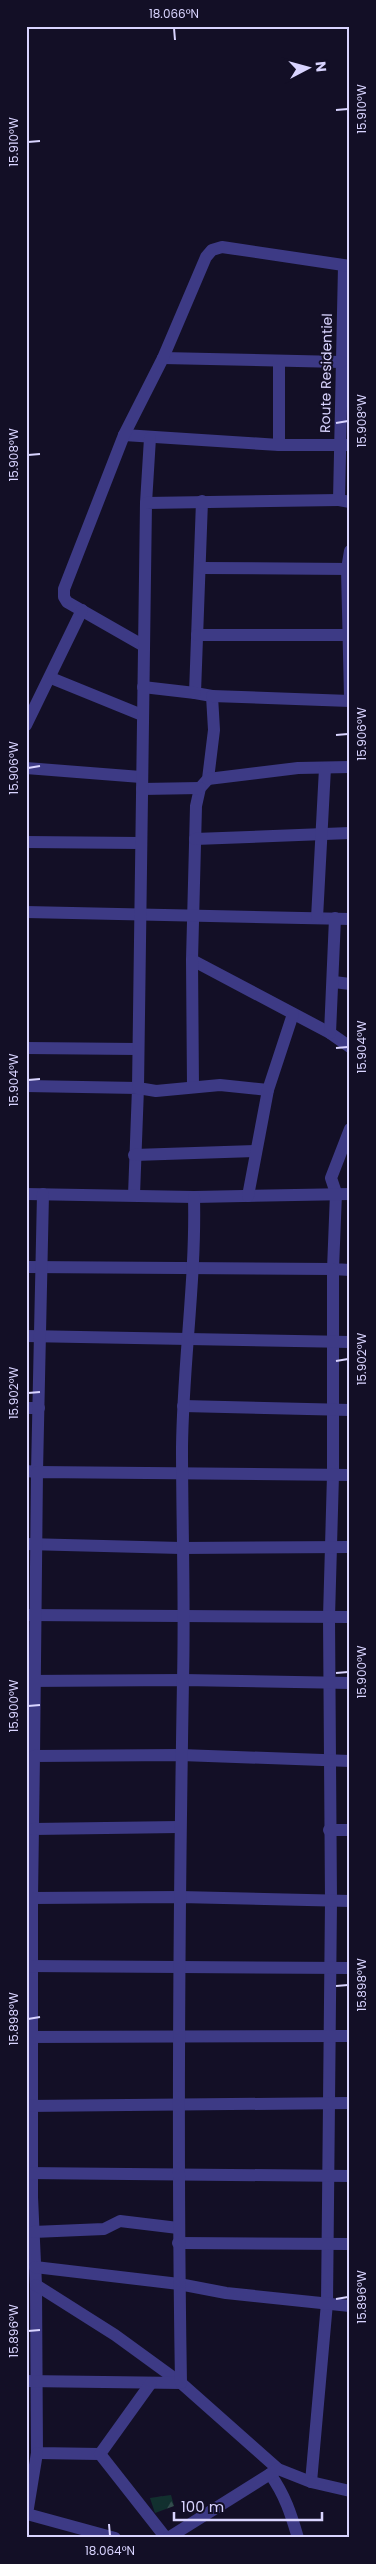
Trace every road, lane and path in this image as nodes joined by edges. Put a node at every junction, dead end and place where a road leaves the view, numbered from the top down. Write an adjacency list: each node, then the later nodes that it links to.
1 (347, 266): 2 (street); 4 (street, Route Residentiel)
2 (163, 358): 3 (street); 6 (street)
3 (279, 362): 4 (street); 8 (street)
4 (341, 362): 5 (street, Route Residentiel)
5 (345, 387): 9 (street, Route Residentiel)
6 (124, 435): 7 (street); 16 (street)
7 (150, 438): 8 (street); 12 (street)
8 (279, 445): 9 (street)
9 (344, 445): 10 (street, Route Residentiel)
10 (344, 501): 11 (street)
11 (202, 502): 12 (street); 14 (street)
12 (146, 503): 19 (street)
13 (350, 551): 15 (street)
14 (201, 568): 15 (street); 17 (street)
15 (349, 569): 18 (street)
16 (82, 610): 19 (street); 20 (street)
17 (197, 635): 18 (street); 22 (street)
18 (350, 635): 24 (street)
19 (144, 646): 21 (street)
20 (51, 678): 26 (street); 27 (street)
21 (143, 687): 22 (street); 26 (street)
22 (195, 693): 23 (street)
23 (212, 696): 25 (street); 32 (street)
24 (350, 697)
25 (350, 701)
26 (142, 715): 31 (street)
27 (26, 725)
28 (350, 767): 30 (street)
29 (26, 768): 31 (street)
30 (325, 768): 32 (street); 34 (street)
31 (142, 783): 32 (street); 37 (street)
32 (204, 783): 35 (street)
33 (350, 833): 34 (street)
34 (321, 836): 35 (street); 41 (street)
35 (195, 839): 40 (street)
36 (26, 842): 37 (street)
37 (140, 843): 39 (street)
38 (26, 912): 39 (street)
39 (139, 914): 40 (street); 51 (street)
40 (191, 914): 41 (street); 44 (street)
41 (317, 918): 42 (street)
42 (335, 918): 43 (street); 45 (street)
43 (350, 919)
44 (192, 960): 47 (street); 53 (street)
45 (334, 982): 46 (street); 48 (street)
46 (350, 984)
47 (293, 1014): 48 (street); 55 (street)
48 (330, 1033): 49 (street)
49 (350, 1047)
50 (26, 1048): 51 (street)
51 (138, 1049): 54 (street)
52 (26, 1086): 54 (street)
53 (193, 1087): 54 (street); 55 (street)
54 (138, 1088): 58 (street)
55 (268, 1090): 57 (street)
56 (350, 1129): 59 (street)
57 (255, 1151): 58 (street); 64 (street)
58 (134, 1155): 63 (street)
59 (336, 1193): 62 (street); 64 (street); 69 (street)
60 (26, 1194): 61 (street)
61 (43, 1194): 63 (street); 67 (street)
62 (350, 1194)
63 (134, 1195): 65 (street)
64 (248, 1196): 65 (street)
65 (194, 1197): 68 (street)
66 (26, 1267): 67 (street)
67 (41, 1267): 68 (street); 72 (street)
68 (192, 1269): 69 (street); 73 (street)
69 (333, 1269): 70 (street); 74 (street)
70 (350, 1270)
71 (26, 1336): 72 (street)
72 (40, 1336): 73 (street); 77 (street)
73 (186, 1338): 74 (street); 76 (street)
74 (332, 1342): 75 (street); 78 (street)
75 (350, 1342)
76 (183, 1406): 78 (street); 81 (street)
77 (32, 1408): 80 (street)
78 (333, 1409): 79 (street); 82 (street)
79 (350, 1410)
80 (32, 1471): 81 (street); 84 (street)
81 (182, 1474): 82 (street); 86 (street)
82 (333, 1475): 83 (street); 85 (street)
83 (350, 1475)
84 (31, 1544): 86 (street); 88 (street)
85 (331, 1547): 86 (street); 87 (street); 90 (street)
86 (181, 1548): 89 (street)
87 (350, 1548)
88 (30, 1615): 89 (street); 93 (street)
89 (183, 1616): 90 (street); 92 (street)
90 (329, 1617): 91 (street); 94 (street)
91 (350, 1617)
92 (183, 1680): 93 (street); 94 (street); 96 (street)
93 (30, 1681): 97 (street)
94 (330, 1683): 95 (street); 98 (street)
95 (350, 1683)
96 (180, 1755): 97 (street); 98 (street); 100 (street)
97 (30, 1756): 101 (street)
98 (330, 1761): 99 (street); 102 (street)
99 (350, 1761)
100 (179, 1827): 101 (street); 104 (street)
101 (33, 1829): 105 (street)
102 (330, 1830): 103 (street); 106 (street)
103 (350, 1830)
104 (180, 1897): 105 (street); 106 (street); 108 (street)
105 (29, 1898): 109 (street)
106 (331, 1901): 107 (street); 110 (street)
107 (350, 1901)
108 (180, 1965): 109 (street); 110 (street); 112 (street)
109 (30, 1966): 115 (street)
110 (329, 1967): 111 (street); 113 (street)
111 (350, 1968)
112 (179, 2036): 113 (street); 115 (street); 116 (street)
113 (329, 2036): 114 (street); 117 (street)
114 (350, 2036)
115 (30, 2037): 119 (street)
116 (179, 2103): 117 (street); 119 (street); 121 (street)
117 (328, 2103): 118 (street); 122 (street)
118 (350, 2103)
119 (29, 2106): 120 (street)
120 (29, 2172): 121 (street); 125 (street)
121 (178, 2173): 122 (street); 124 (street)
122 (327, 2176): 123 (street); 127 (street)
123 (350, 2176)
124 (178, 2228): 125 (street); 126 (street)
125 (31, 2241): 129 (street)
126 (178, 2243): 127 (street); 130 (street)
127 (327, 2244): 128 (street); 132 (street)
128 (350, 2244)
129 (35, 2267): 130 (street); 131 (street)
130 (179, 2284): 132 (street); 137 (street)
131 (36, 2285): 134 (street); 137 (street)
132 (327, 2304): 133 (street); 141 (street)
133 (350, 2306)
134 (31, 2308): 135 (street)
135 (32, 2381): 136 (street); 139 (street)
136 (151, 2383): 137 (street); 138 (street)
137 (181, 2383): 140 (street)
138 (100, 2454): 139 (street); 145 (street)
139 (33, 2458): 143 (street)
140 (274, 2472): 141 (street); 145 (street); 146 (street)
141 (311, 2482): 142 (street)
142 (350, 2491)
143 (27, 2513): 144 (street)
144 (112, 2537)
145 (167, 2538)
146 (298, 2538)

